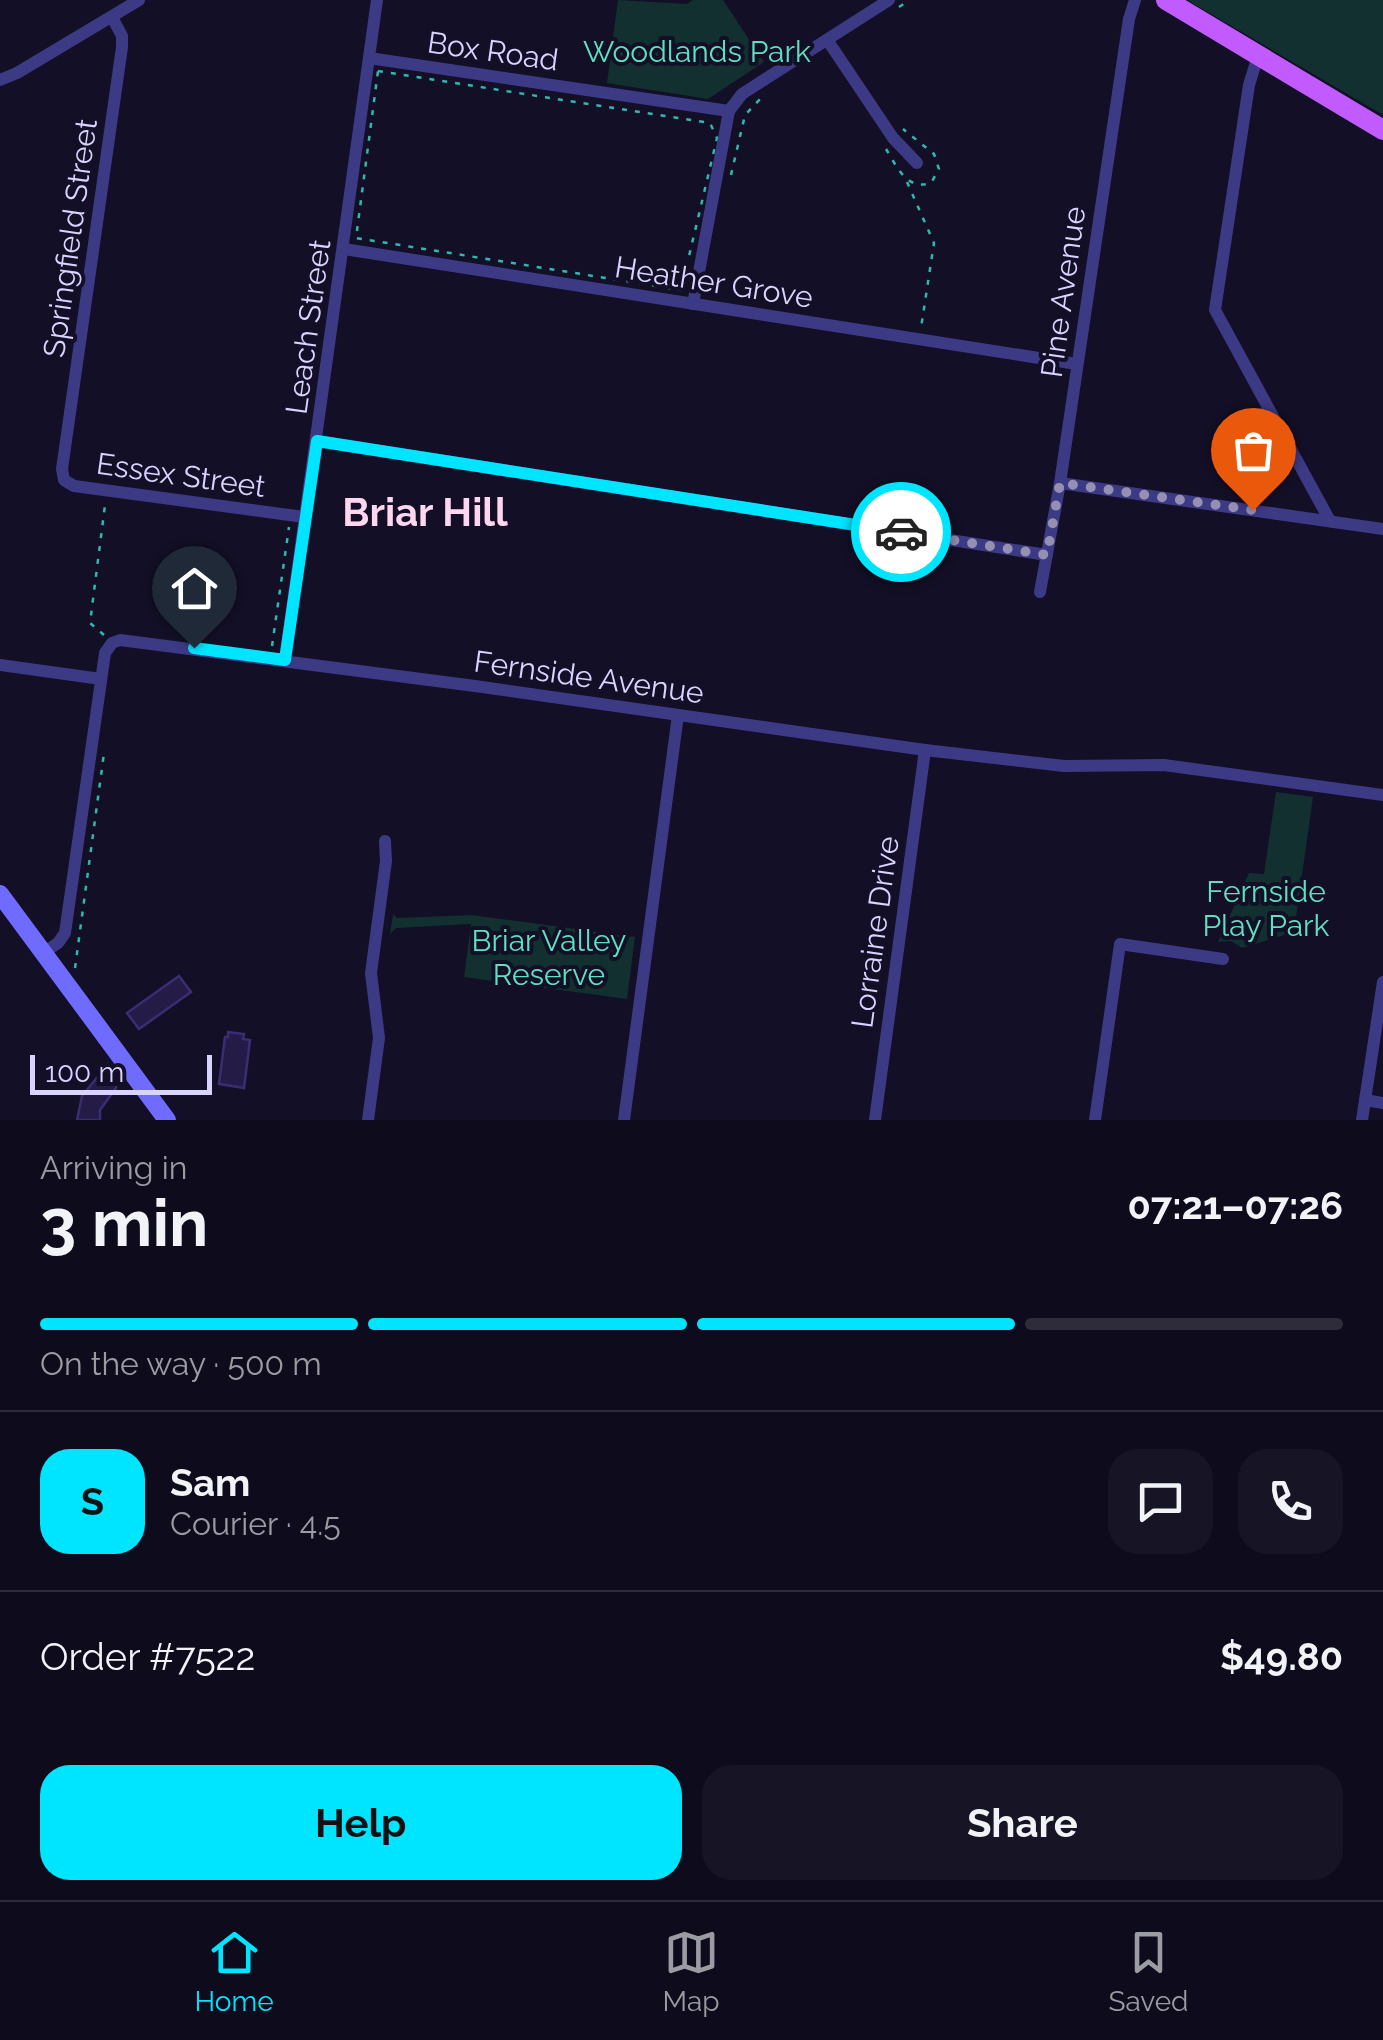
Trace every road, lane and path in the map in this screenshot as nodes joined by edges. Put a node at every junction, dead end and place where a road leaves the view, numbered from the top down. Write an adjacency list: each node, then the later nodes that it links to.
1 (139, 0): 8 (street)
2 (376, 0): 11 (street, Leach Street)
3 (910, 0): 7 (path)
4 (1135, 0): 26 (street, Pine Avenue)
5 (1166, 0): 10 (main road)
6 (872, 4): 7 (street); 9 (street)
7 (891, 6)
8 (112, 17): 13 (street); 28 (street, Springfield Street)
9 (828, 41): 15 (street); 19 (street)
10 (1258, 56): 17 (main road); 32 (street)
11 (369, 58): 15 (street, Box Road); 23 (street, Leach Street)
12 (378, 71): 22 (path)
13 (0, 80)
14 (771, 90): 21 (path)
15 (729, 111): 24 (street)
16 (903, 130): 20 (path)
17 (1383, 130)
18 (882, 143): 20 (path)
19 (917, 162)
20 (905, 178): 25 (path)
21 (729, 184)
22 (356, 238)
23 (344, 249): 24 (street, Heather Grove); 27 (street, Leach Street)
24 (693, 304): 25 (street, Heather Grove)
25 (919, 339): 26 (street, Heather Grove)
26 (1077, 364): 29 (street, Pine Avenue)
27 (317, 441): 31 (street, Leach Street); 34 (street)
28 (62, 470): 30 (street, Essex Street)
29 (1060, 483): 32 (street); 34 (street, Pine Avenue)
30 (107, 490): 31 (street, Essex Street); 36 (path)
31 (304, 517): 38 (street, Leach Street)
32 (1330, 522): 33 (street)
33 (1383, 529)
34 (1047, 555): 35 (street, Pine Avenue)
35 (1040, 592)
36 (102, 642)
37 (268, 648): 38 (path)
38 (286, 654): 40 (street, Fernside Avenue); 41 (street, Fernside Avenue)
39 (0, 665): 40 (street)
40 (101, 679): 47 (street, Fernside Avenue)
41 (678, 716): 43 (street, Fernside Avenue); 55 (street)
42 (106, 740): 49 (path)
43 (924, 750): 44 (street, Fernside Avenue); 56 (street, Lorraine Drive)
44 (1383, 796)
45 (385, 841): 54 (street)
46 (0, 894): 47 (street)
47 (43, 952): 53 (street)
48 (1224, 959): 57 (street)
49 (75, 975)
50 (1383, 982): 51 (street)
51 (1365, 1100): 52 (street); 58 (street)
52 (1383, 1102)
53 (166, 1120)
54 (368, 1120)
55 (624, 1120)
56 (875, 1120)
57 (1095, 1120)
58 (1362, 1120)

